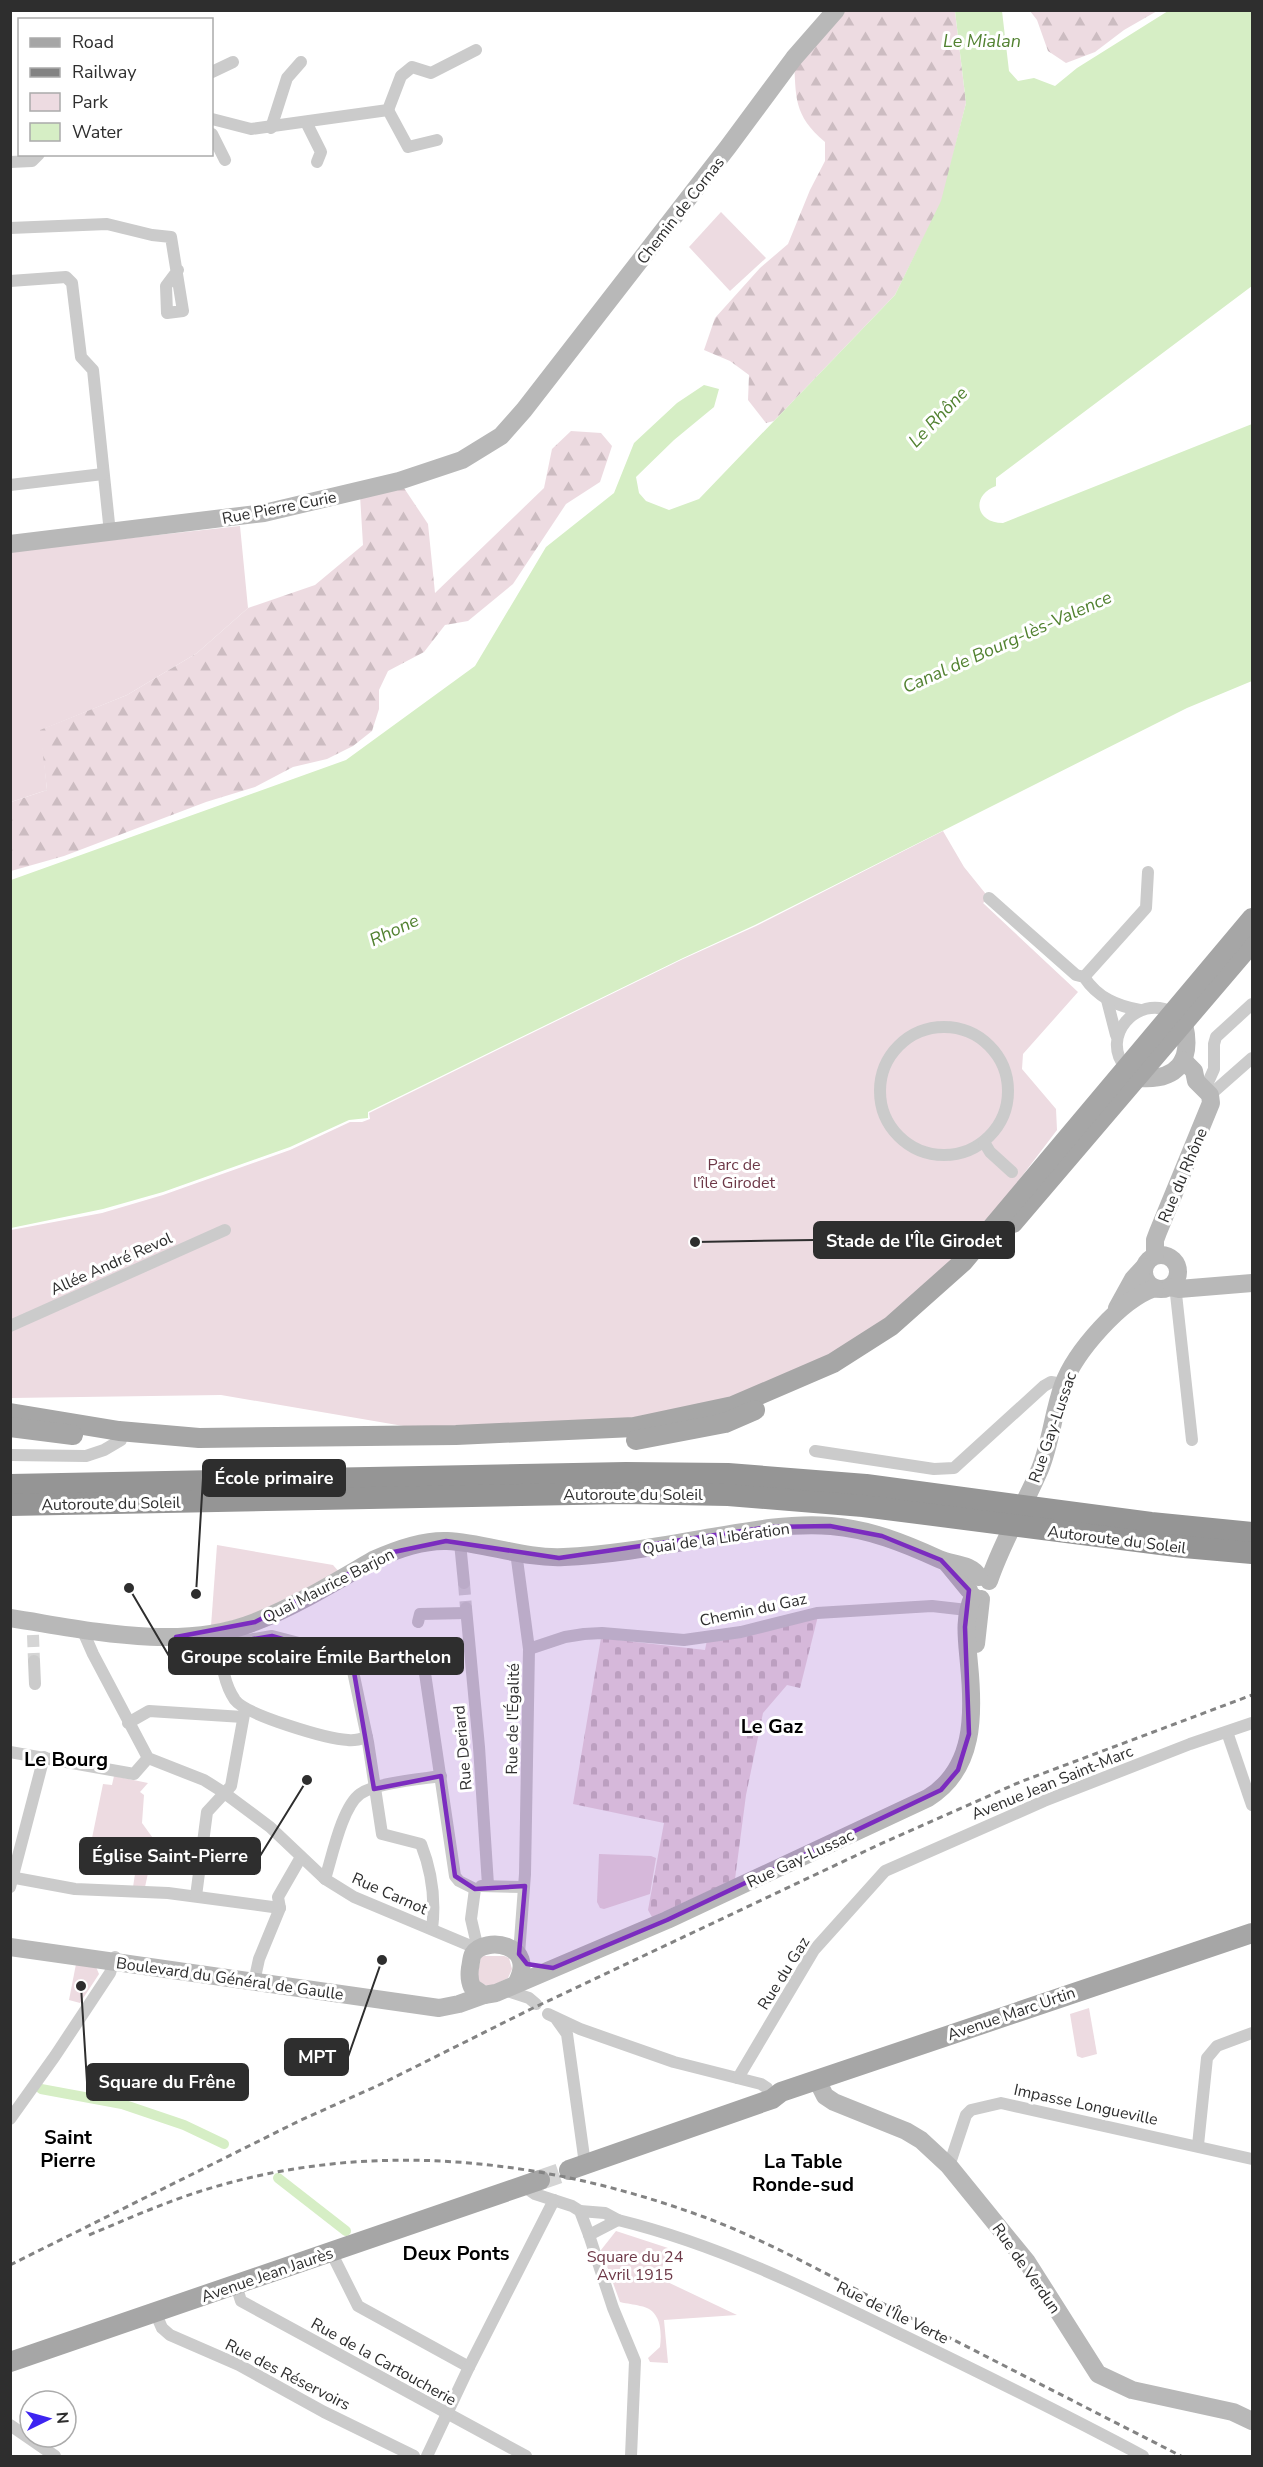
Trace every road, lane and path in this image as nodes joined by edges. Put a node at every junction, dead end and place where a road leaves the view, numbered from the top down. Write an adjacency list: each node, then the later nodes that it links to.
1 (836, 10): 19 (street, Chemin de Cornas)
2 (476, 50): 6 (street)
3 (233, 62): 5 (street)
4 (301, 62): 9 (street)
5 (213, 72)
6 (388, 110): 8 (street); 11 (street)
7 (213, 119): 9 (street)
8 (306, 122): 9 (street); 15 (street)
9 (271, 128)
10 (213, 136): 13 (street)
11 (437, 140)
12 (37, 156): 14 (street)
13 (225, 160)
14 (10, 162)
15 (318, 162)
16 (10, 228): 17 (street)
17 (178, 270)
18 (10, 281): 20 (street)
19 (524, 410): 22 (street, Rue Pierre Curie)
20 (104, 474): 21 (street); 22 (street)
21 (11, 484)
22 (110, 533): 23 (street, Rue Pierre Curie)
23 (10, 544)
24 (1148, 872): 28 (street)
25 (988, 898): 28 (street)
26 (1252, 918): 32 (main road)
27 (1252, 943): 32 (main road)
28 (1084, 977): 29 (street)
29 (1107, 1000): 31 (street); 33 (street)
30 (1252, 1004): 38 (street)
31 (1140, 1010): 32 (street); 33 (street)
32 (1178, 1018): 35 (street); 36 (main road)
33 (1116, 1035): 36 (street)
34 (1252, 1058): 38 (street)
35 (1184, 1060): 37 (street); 38 (street)
36 (1132, 1073): 37 (street); 50 (main road); 52 (main road)
37 (1171, 1074): 38 (street)
38 (1204, 1088): 42 (street, Rue du Rhône)
39 (984, 1142): 39 (street); 40 (street)
40 (1012, 1172)
41 (225, 1230): 48 (street, Allée André Revol)
42 (1150, 1262): 43 (street); 46 (street); 47 (street)
43 (1179, 1269): 45 (street); 46 (street)
44 (1252, 1283): 45 (street)
45 (1204, 1286): 46 (street)
46 (1162, 1288): 47 (street); 53 (street)
47 (1116, 1311): 49 (street, Rue Gay-Lussac)
48 (10, 1326)
49 (1063, 1384): 54 (street); 63 (street, Rue Gay-Lussac)
50 (10, 1413)
51 (10, 1427): 52 (main road)
52 (121, 1440): 55 (street)
53 (1192, 1440)
54 (815, 1451)
55 (10, 1455)
56 (10, 1485): 58 (highway, Autoroute du Soleil)
57 (10, 1505): 61 (highway, Autoroute du Soleil)
58 (1252, 1533)
59 (460, 1543): 60 (street, Quai Maurice Barjon); 62 (street); 67 (street, Quai Maurice Barjon)
60 (516, 1552): 63 (street, Quai de la Libération); 69 (street, Rue de l'Égalité)
61 (1252, 1553)
62 (464, 1583)
63 (977, 1590): 69 (street, Chemin du Gaz); 102 (street, Rue Gay-Lussac)
64 (10, 1618): 66 (street, Quai Maurice Barjon)
65 (418, 1622): 89 (street, Rue Deriard)
66 (82, 1629): 67 (street, Quai Maurice Barjon); 74 (street)
67 (176, 1637): 68 (street)
68 (220, 1646): 73 (street); 77 (street)
69 (530, 1649): 90 (street, Rue de l'Égalité)
70 (422, 1653): 81 (street)
71 (34, 1661): 72 (street)
72 (35, 1684)
73 (244, 1713): 74 (street); 77 (street); 83 (street)
74 (128, 1723): 80 (street)
75 (1252, 1723): 76 (street, Avenue Jean Saint-Marc)
76 (1227, 1732): 84 (street); 86 (street, Avenue Jean Saint-Marc)
77 (367, 1737): 82 (street)
78 (10, 1752): 79 (street)
79 (44, 1757): 80 (street); 88 (street)
80 (148, 1758): 83 (street, Rue Carnot)
81 (441, 1776): 82 (street); 91 (street)
82 (374, 1789): 87 (street); 94 (street)
83 (223, 1792): 85 (street, Rue Carnot); 92 (street)
84 (1252, 1805)
85 (302, 1857): 87 (street, Rue Carnot); 93 (street)
86 (891, 1868): 108 (street, Rue du Gaz)
87 (324, 1879): 94 (street, Rue Carnot)
88 (11, 1881): 92 (street)
89 (488, 1885): 90 (street); 91 (street)
90 (523, 1887): 102 (street, Rue de l'Égalité)
91 (475, 1889): 99 (street)
92 (196, 1896): 93 (street)
93 (280, 1908): 101 (street)
94 (432, 1929): 99 (street, Rue Carnot)
95 (1252, 1933): 109 (main road, Avenue Marc Urtin)
96 (10, 1939): 100 (street, Boulevard du Général de Gaulle)
97 (1252, 1942): 109 (main road, Avenue Marc Urtin)
98 (10, 1947): 100 (street, Boulevard du Général de Gaulle)
99 (478, 1949): 102 (street); 103 (street)
100 (115, 1957): 101 (street, Boulevard du Général de Gaulle); 111 (street)
101 (254, 1977): 103 (street, Boulevard du Général de Gaulle); 104 (street, Boulevard du Général de Gaulle)
102 (521, 1981): 104 (street, Boulevard du Général de Gaulle)
103 (470, 1982): 104 (street)
104 (484, 1995)
105 (580, 2029): 107 (street); 107 (street); 108 (street)
106 (1252, 2033): 112 (street)
107 (567, 2034): 115 (street)
108 (738, 2078): 110 (street)
109 (818, 2084): 110 (main road, Avenue Marc Urtin); 114 (street, Rue de Verdun)
110 (772, 2098): 115 (main road, Avenue Marc Urtin)
111 (10, 2119)
112 (1198, 2145): 113 (street, Impasse Longueville); 114 (street, Impasse Longueville)
113 (1252, 2159)
114 (949, 2166): 126 (street, Rue de Verdun)
115 (577, 2167)
116 (541, 2191): 117 (street, Rue de l'Île Verte); 120 (main road, Avenue Jean Jaurès); 124 (street)
117 (580, 2211): 118 (street, Rue de l'Île Verte); 119 (street)
118 (618, 2220): 119 (street); 133 (street, Rue de l'Île Verte)
119 (589, 2235): 132 (street)
120 (331, 2252): 121 (main road, Avenue Jean Jaurès); 124 (street)
121 (236, 2285): 122 (main road, Avenue Jean Jaurès); 125 (street, Rue de la Cartoucherie)
122 (156, 2312): 123 (main road, Avenue Jean Jaurès); 129 (street, Rue des Réservoirs)
123 (10, 2362)
124 (469, 2367): 125 (street)
125 (447, 2415): 130 (street); 131 (street, Rue de la Cartoucherie)
126 (1252, 2421)
127 (10, 2426): 128 (street)
128 (55, 2457)
129 (414, 2457)
130 (427, 2457)
131 (526, 2457)
132 (631, 2457)
133 (1143, 2457)

